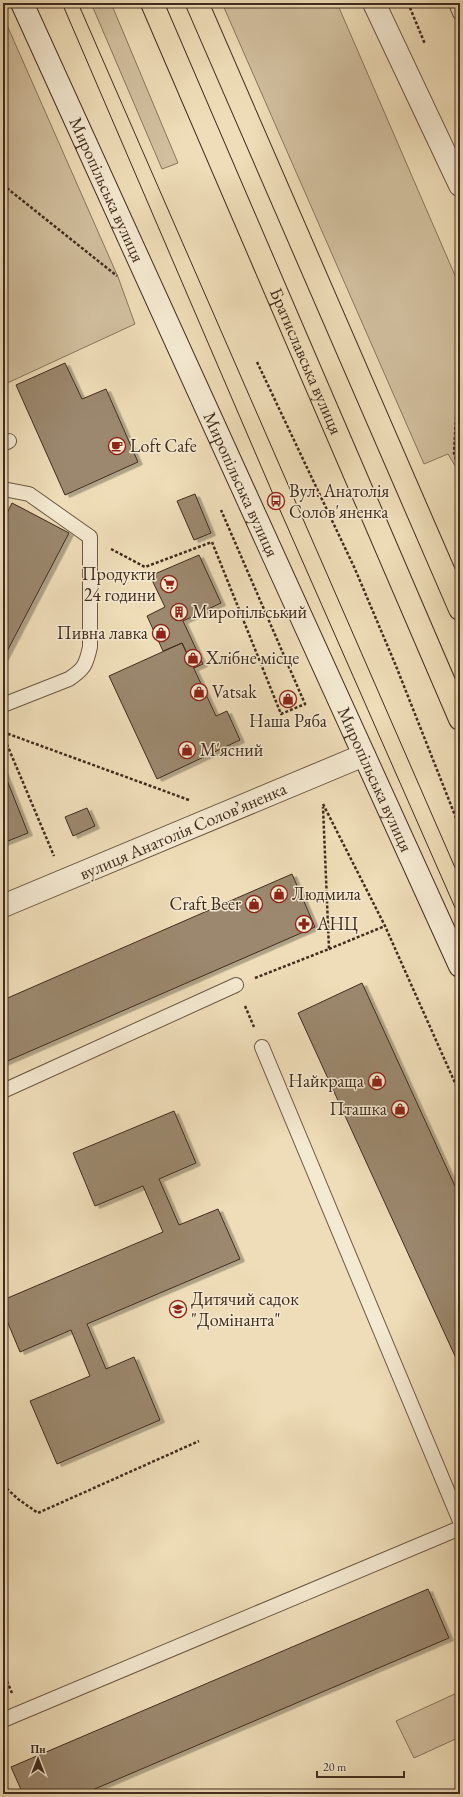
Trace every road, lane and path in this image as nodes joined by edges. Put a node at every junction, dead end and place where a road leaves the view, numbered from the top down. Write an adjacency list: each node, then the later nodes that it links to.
1 (22, 3): 20 (street, Миропільська вулиця)
2 (152, 3): 18 (main road, Братиславська вулиця)
3 (197, 3): 16 (main road)
4 (374, 3): 8 (street)
5 (456, 3): 6 (lane)
6 (460, 13)
7 (3, 185): 9 (path)
8 (460, 185)
9 (118, 277)
10 (460, 347): 12 (path)
11 (257, 362): 22 (path)
12 (460, 472)
13 (3, 489): 17 (lane)
14 (221, 510): 15 (path)
15 (109, 548)
16 (460, 609)
17 (3, 705)
18 (460, 719)
19 (3, 734): 21 (path); 23 (path)
20 (364, 755): 21 (street, вулиця Анатолія Соловʼяненка); 27 (street, Миропільська вулиця)
21 (225, 813): 24 (street, вулиця Анатолія Соловʼяненка)
22 (460, 828)
23 (50, 846)
24 (3, 906)
25 (385, 926): 26 (path); 26 (path); 31 (path)
26 (329, 949): 28 (path)
27 (460, 966)
28 (236, 985): 29 (path); 30 (lane)
29 (262, 1047): 34 (lane)
30 (3, 1090)
31 (460, 1094)
32 (199, 1441): 33 (path)
33 (3, 1485)
34 (460, 1521)
35 (460, 1528): 36 (lane)
36 (3, 1720)

